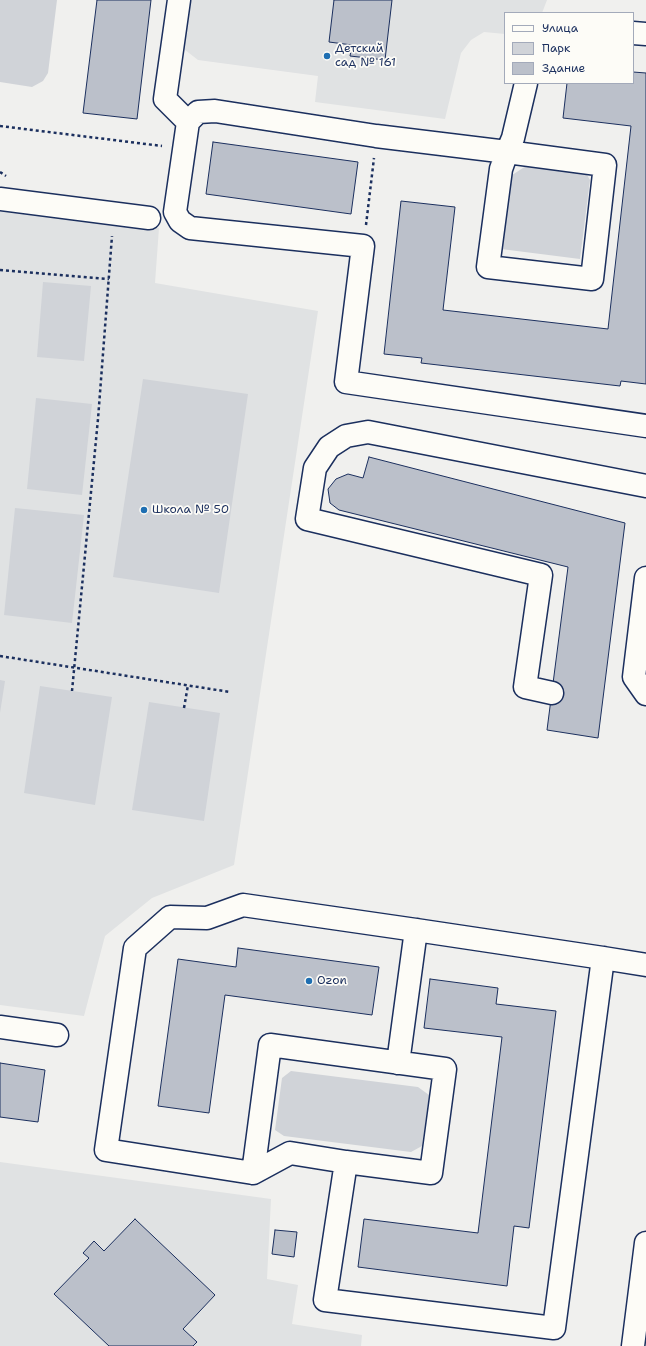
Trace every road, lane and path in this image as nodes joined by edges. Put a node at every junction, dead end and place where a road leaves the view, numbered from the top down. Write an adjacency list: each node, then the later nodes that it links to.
1 (179, 0): 5 (street)
2 (634, 33): 3 (street)
3 (646, 34)
4 (526, 84): 9 (street)
5 (188, 122): 7 (street); 8 (street)
6 (0, 126): 8 (path)
7 (376, 136): 9 (street); 13 (path)
8 (184, 148): 13 (street)
9 (507, 152): 9 (street)
10 (0, 199): 11 (street)
11 (149, 218)
12 (112, 236): 15 (path)
13 (363, 246): 16 (street)
14 (0, 270): 15 (path)
15 (109, 279): 20 (path)
16 (646, 426)
17 (646, 486): 24 (street)
18 (646, 578): 25 (street)
19 (0, 656): 20 (path)
20 (75, 668): 21 (path); 22 (path)
21 (188, 685): 23 (path); 26 (path)
22 (72, 691)
23 (230, 692)
24 (552, 693)
25 (646, 694)
26 (184, 708)
27 (416, 930): 28 (street); 32 (street); 34 (street)
28 (603, 958): 29 (street); 33 (street)
29 (646, 964)
30 (0, 1027): 31 (street)
31 (57, 1035)
32 (398, 1063): 33 (street); 34 (street)
33 (346, 1162): 34 (street)
34 (253, 1173)
35 (646, 1243): 36 (street)
36 (632, 1346)

